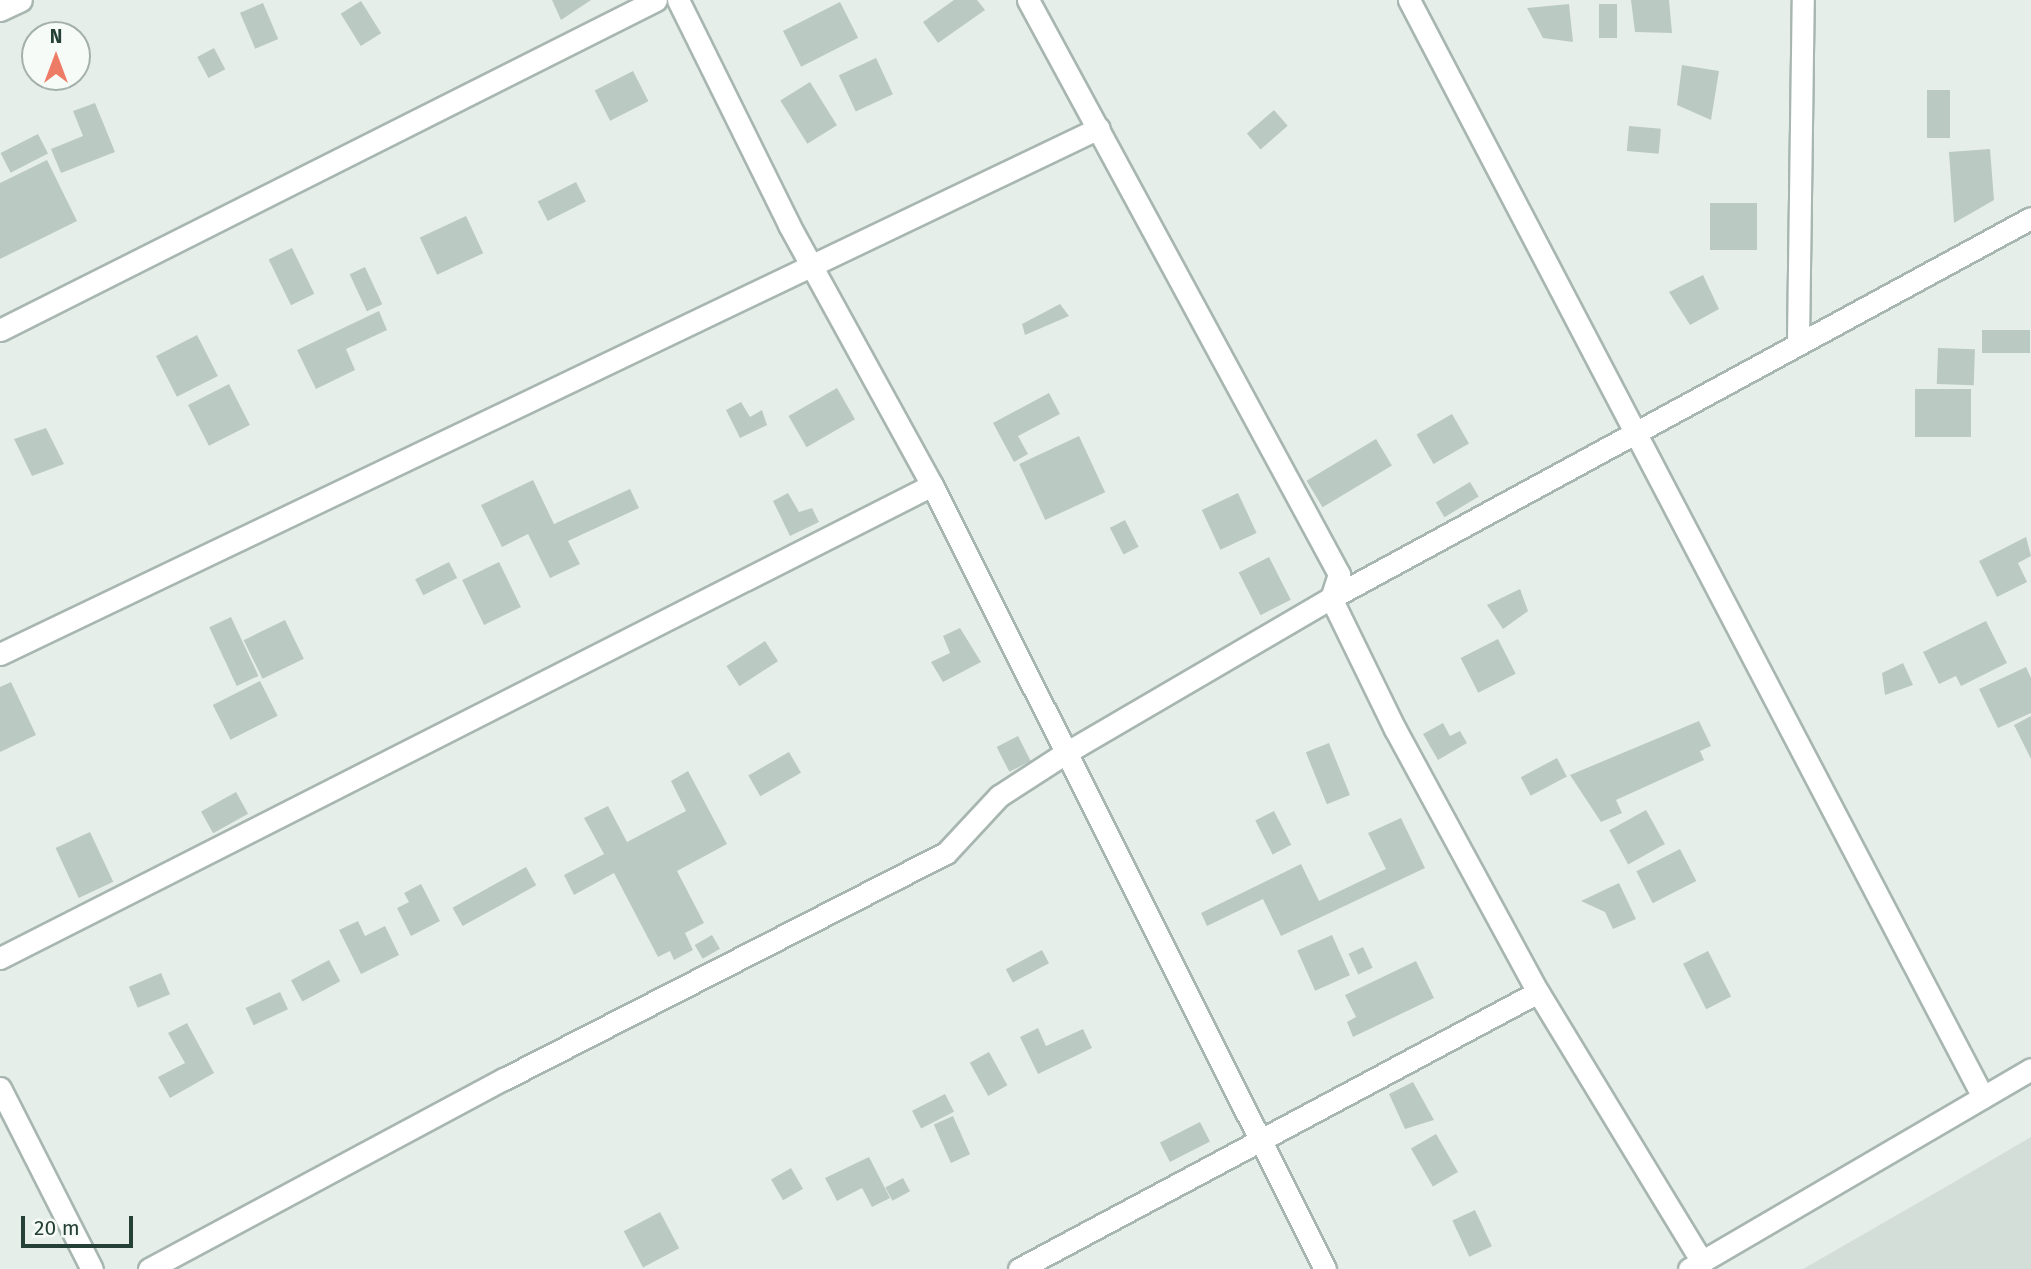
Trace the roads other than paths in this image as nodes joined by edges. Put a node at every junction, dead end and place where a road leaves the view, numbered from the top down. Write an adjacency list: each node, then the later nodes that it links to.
1 (21, 0): 7 (street)
2 (656, 0): 11 (street)
3 (678, 0): 10 (street)
4 (1028, 0): 8 (street)
5 (1409, 0): 13 (street)
6 (1803, 0): 12 (street)
7 (0, 10)
8 (1100, 128): 10 (street); 15 (street)
9 (2031, 218): 12 (street)
10 (813, 265): 14 (street); 16 (street)
11 (0, 330)
12 (1798, 340): 13 (street)
13 (1634, 431): 15 (street); 22 (street)
14 (932, 485): 17 (street); 18 (street)
15 (1331, 598): 17 (street); 19 (street)
16 (0, 654)
17 (1064, 754): 23 (street); 26 (street)
18 (0, 958)
19 (1538, 992): 23 (street); 24 (street)
20 (2031, 1069): 22 (street)
21 (0, 1088): 25 (street)
22 (1983, 1097): 24 (street)
23 (1258, 1139): 27 (street); 28 (street)
24 (1695, 1265)
25 (92, 1269)
26 (149, 1269)
27 (1019, 1269)
28 (1325, 1269)

